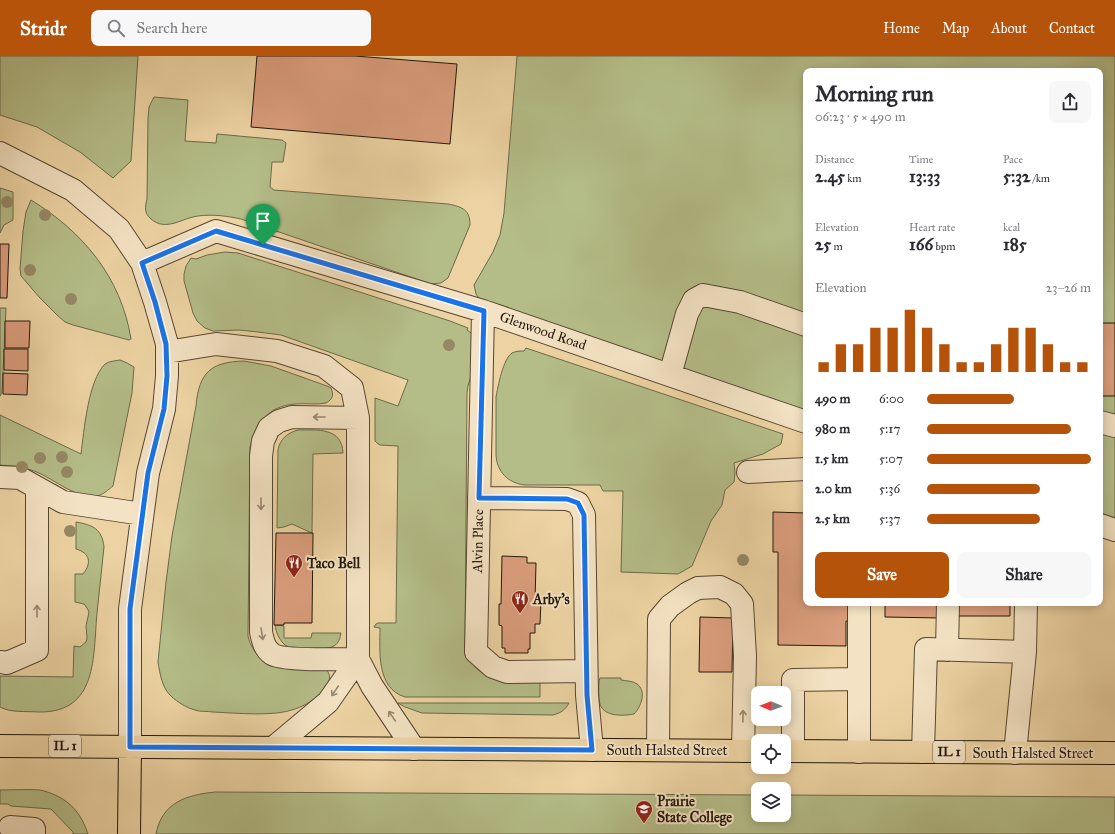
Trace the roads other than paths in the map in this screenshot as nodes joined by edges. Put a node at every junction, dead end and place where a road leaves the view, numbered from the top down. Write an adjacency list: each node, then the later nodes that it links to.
1 (0, 153): 2 (street)
2 (142, 263): 3 (street, Glenwood Road); 5 (street)
3 (484, 311): 6 (street, Glenwood Road); 14 (street, Alvin Place)
4 (803, 324): 6 (street)
5 (167, 352): 7 (street); 15 (street)
6 (670, 375): 8 (street, Glenwood Road)
7 (358, 418): 23 (street); 23 (street, one-way to 23)
8 (803, 421)
9 (1103, 423): 10 (street)
10 (1115, 426)
11 (803, 469): 12 (street)
12 (748, 472)
13 (19, 481): 15 (street); 24 (street, one-way to 13)
14 (479, 498): 25 (street); 25 (street, Alvin Place)
15 (142, 514): 29 (street)
16 (1103, 526): 17 (street)
17 (1115, 530)
18 (859, 606): 26 (street)
19 (948, 606): 21 (street)
20 (1026, 606): 22 (street)
21 (947, 650): 22 (street); 37 (street)
22 (1025, 652): 38 (street)
23 (358, 659): 30 (street, one-way to 30); 31 (street, one-way to 23)
24 (0, 662)
25 (586, 671): 32 (street)
26 (859, 679): 27 (street); 36 (street)
27 (789, 734)
28 (0, 746): 29 (main road, South Halsted Street / IL 1)
29 (130, 747): 30 (main road, South Halsted Street / IL 1); 42 (main road)
30 (273, 748): 31 (main road, South Halsted Street / IL 1)
31 (414, 748): 32 (main road, South Halsted Street / IL 1)
32 (592, 750): 33 (main road, South Halsted Street / IL 1)
33 (658, 750): 34 (main road, South Halsted Street / IL 1); 34 (street, one-way to 33)
34 (750, 751)
35 (791, 751): 36 (main road, South Halsted Street / IL 1)
36 (859, 752): 37 (main road, South Halsted Street / IL 1)
37 (923, 752): 38 (main road, South Halsted Street / IL 1)
38 (1015, 753): 39 (main road, South Halsted Street / IL 1)
39 (1115, 753)
40 (10, 828): 41 (street)
41 (34, 834)
42 (129, 834)

